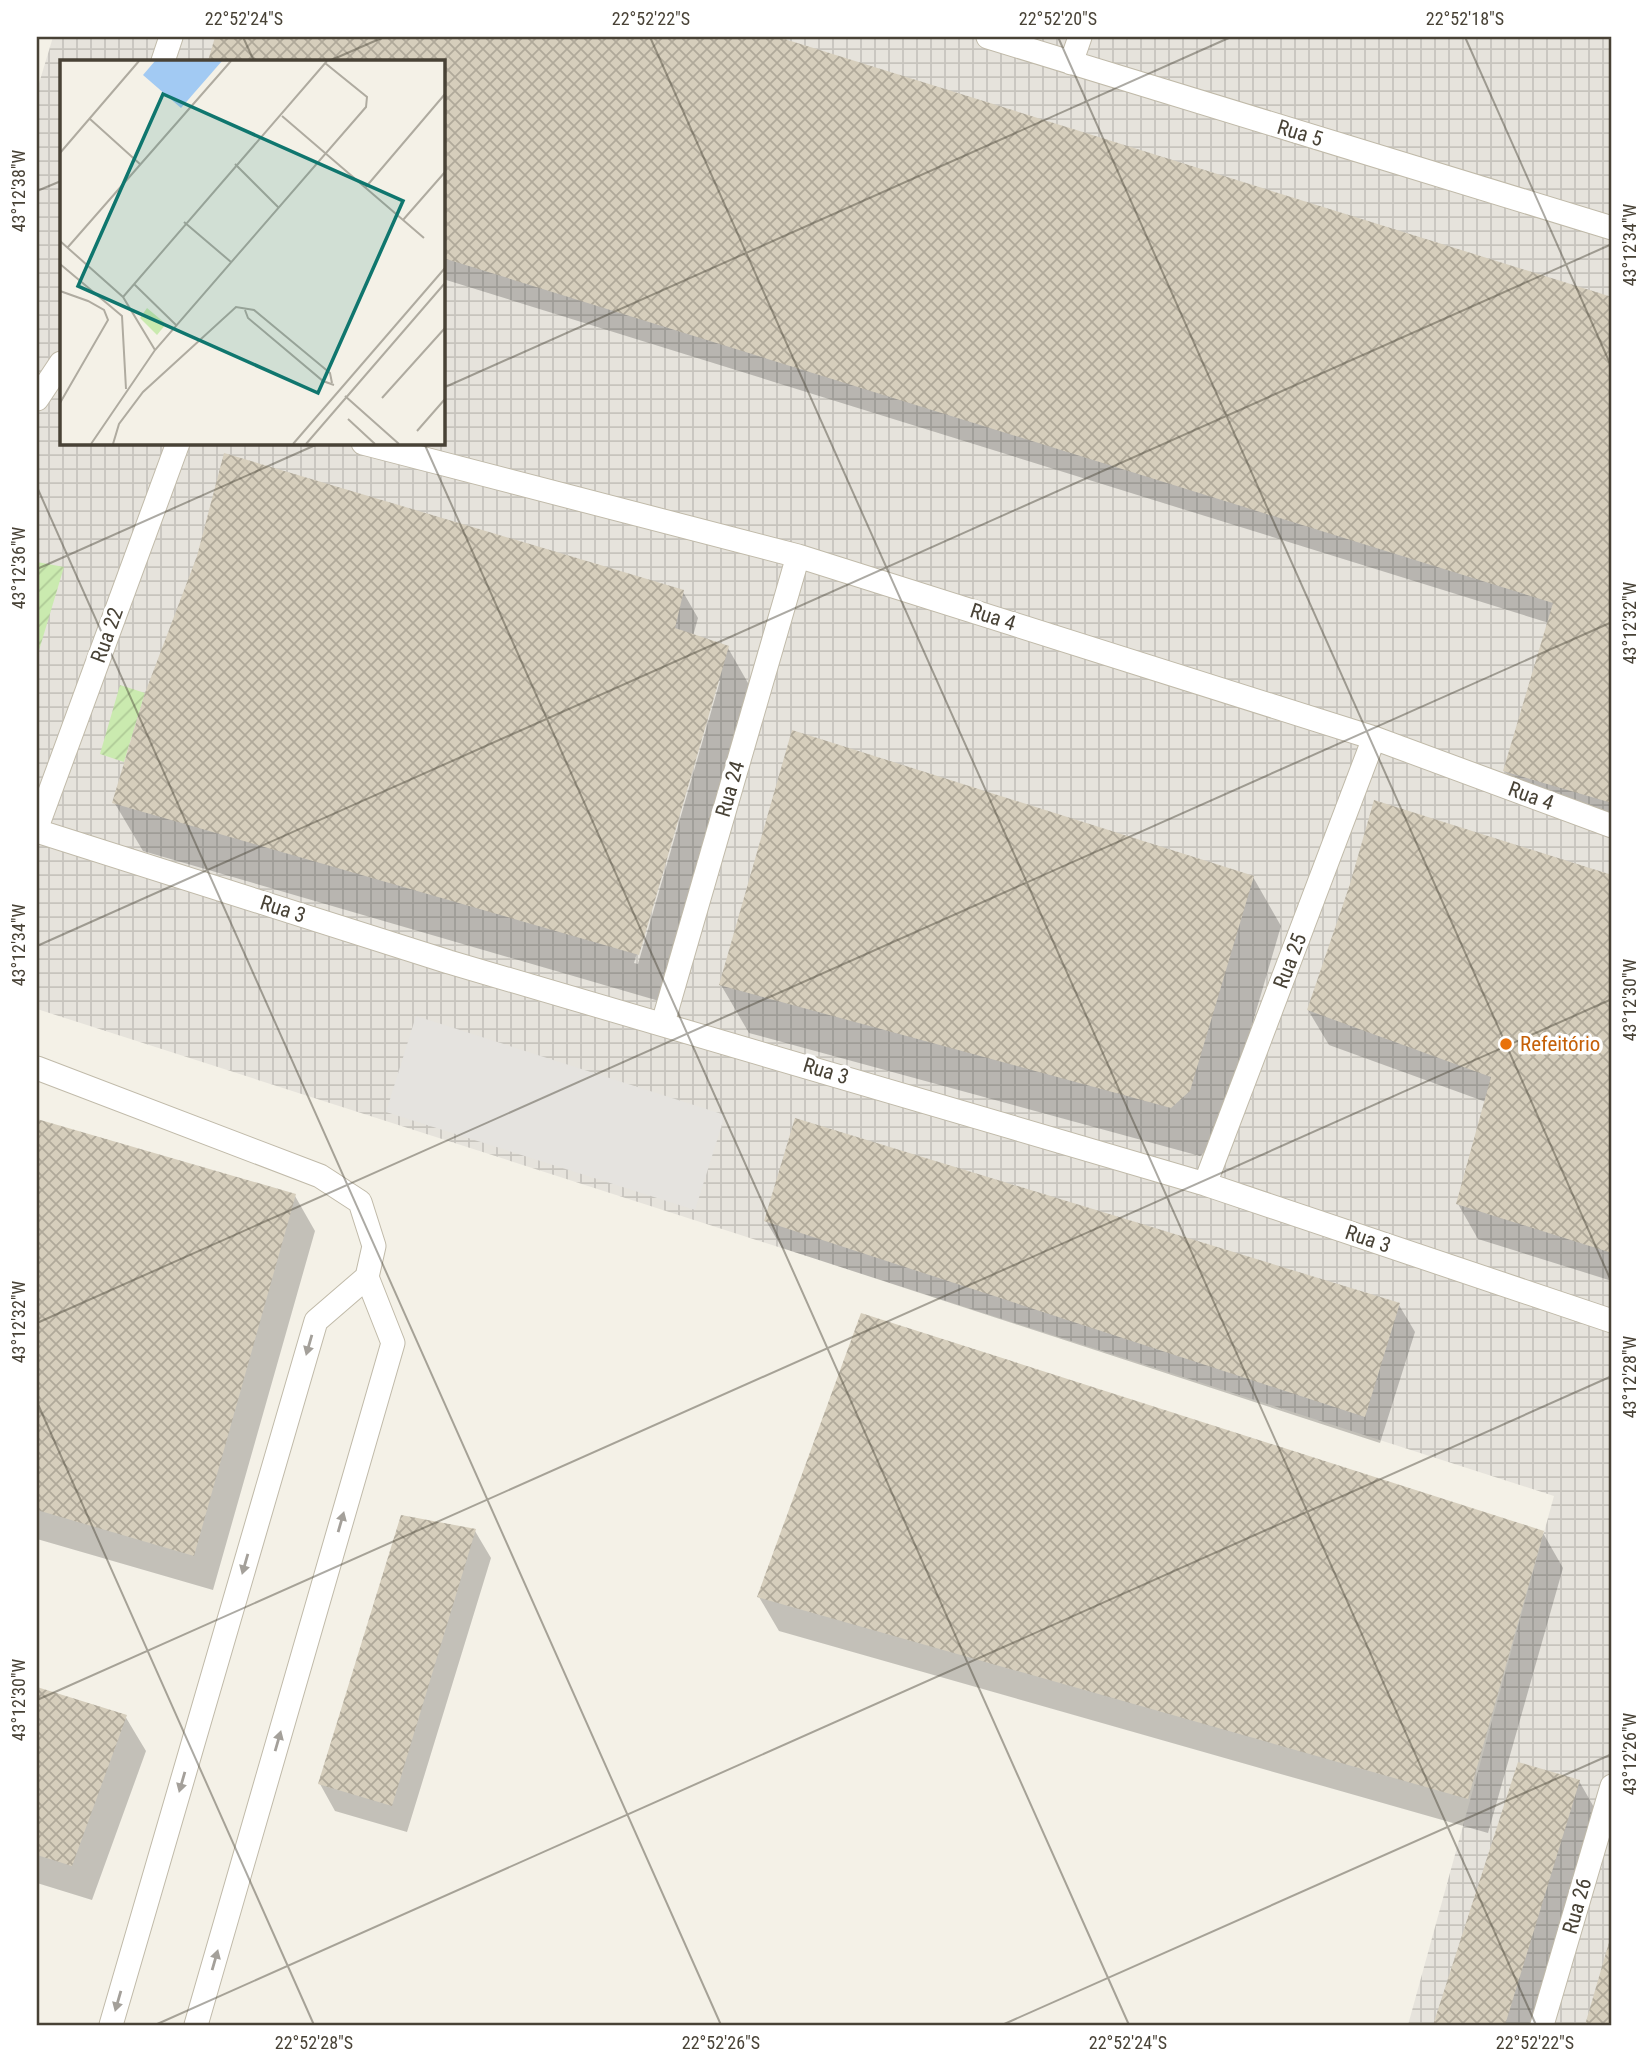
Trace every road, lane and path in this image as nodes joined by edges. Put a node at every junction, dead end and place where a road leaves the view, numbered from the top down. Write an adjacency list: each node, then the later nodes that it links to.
1 (172, 37): 4 (lane)
2 (988, 37): 5 (lane, Rua 5)
3 (1080, 37): 5 (lane)
4 (163, 60)
5 (1071, 63): 6 (lane, Rua 5)
6 (1612, 228)
7 (60, 364): 8 (lane)
8 (37, 399)
9 (178, 444): 14 (lane, Rua 22)
10 (367, 444): 11 (lane, Rua 4)
11 (798, 556): 12 (lane, Rua 4); 15 (lane, Rua 24)
12 (1374, 738): 13 (lane, Rua 4); 17 (lane, Rua 25)
13 (1612, 826)
14 (37, 829): 15 (lane, Rua 3)
15 (663, 1023): 17 (lane, Rua 3)
16 (37, 1068): 18 (lane)
17 (1205, 1184): 19 (lane, Rua 3)
18 (367, 1277): 21 (lane, one-way to 21); 22 (lane, one-way to 18)
19 (1612, 1321)
20 (1612, 1786): 23 (lane, Rua 26)
21 (111, 2025)
22 (196, 2025)
23 (1542, 2025)

